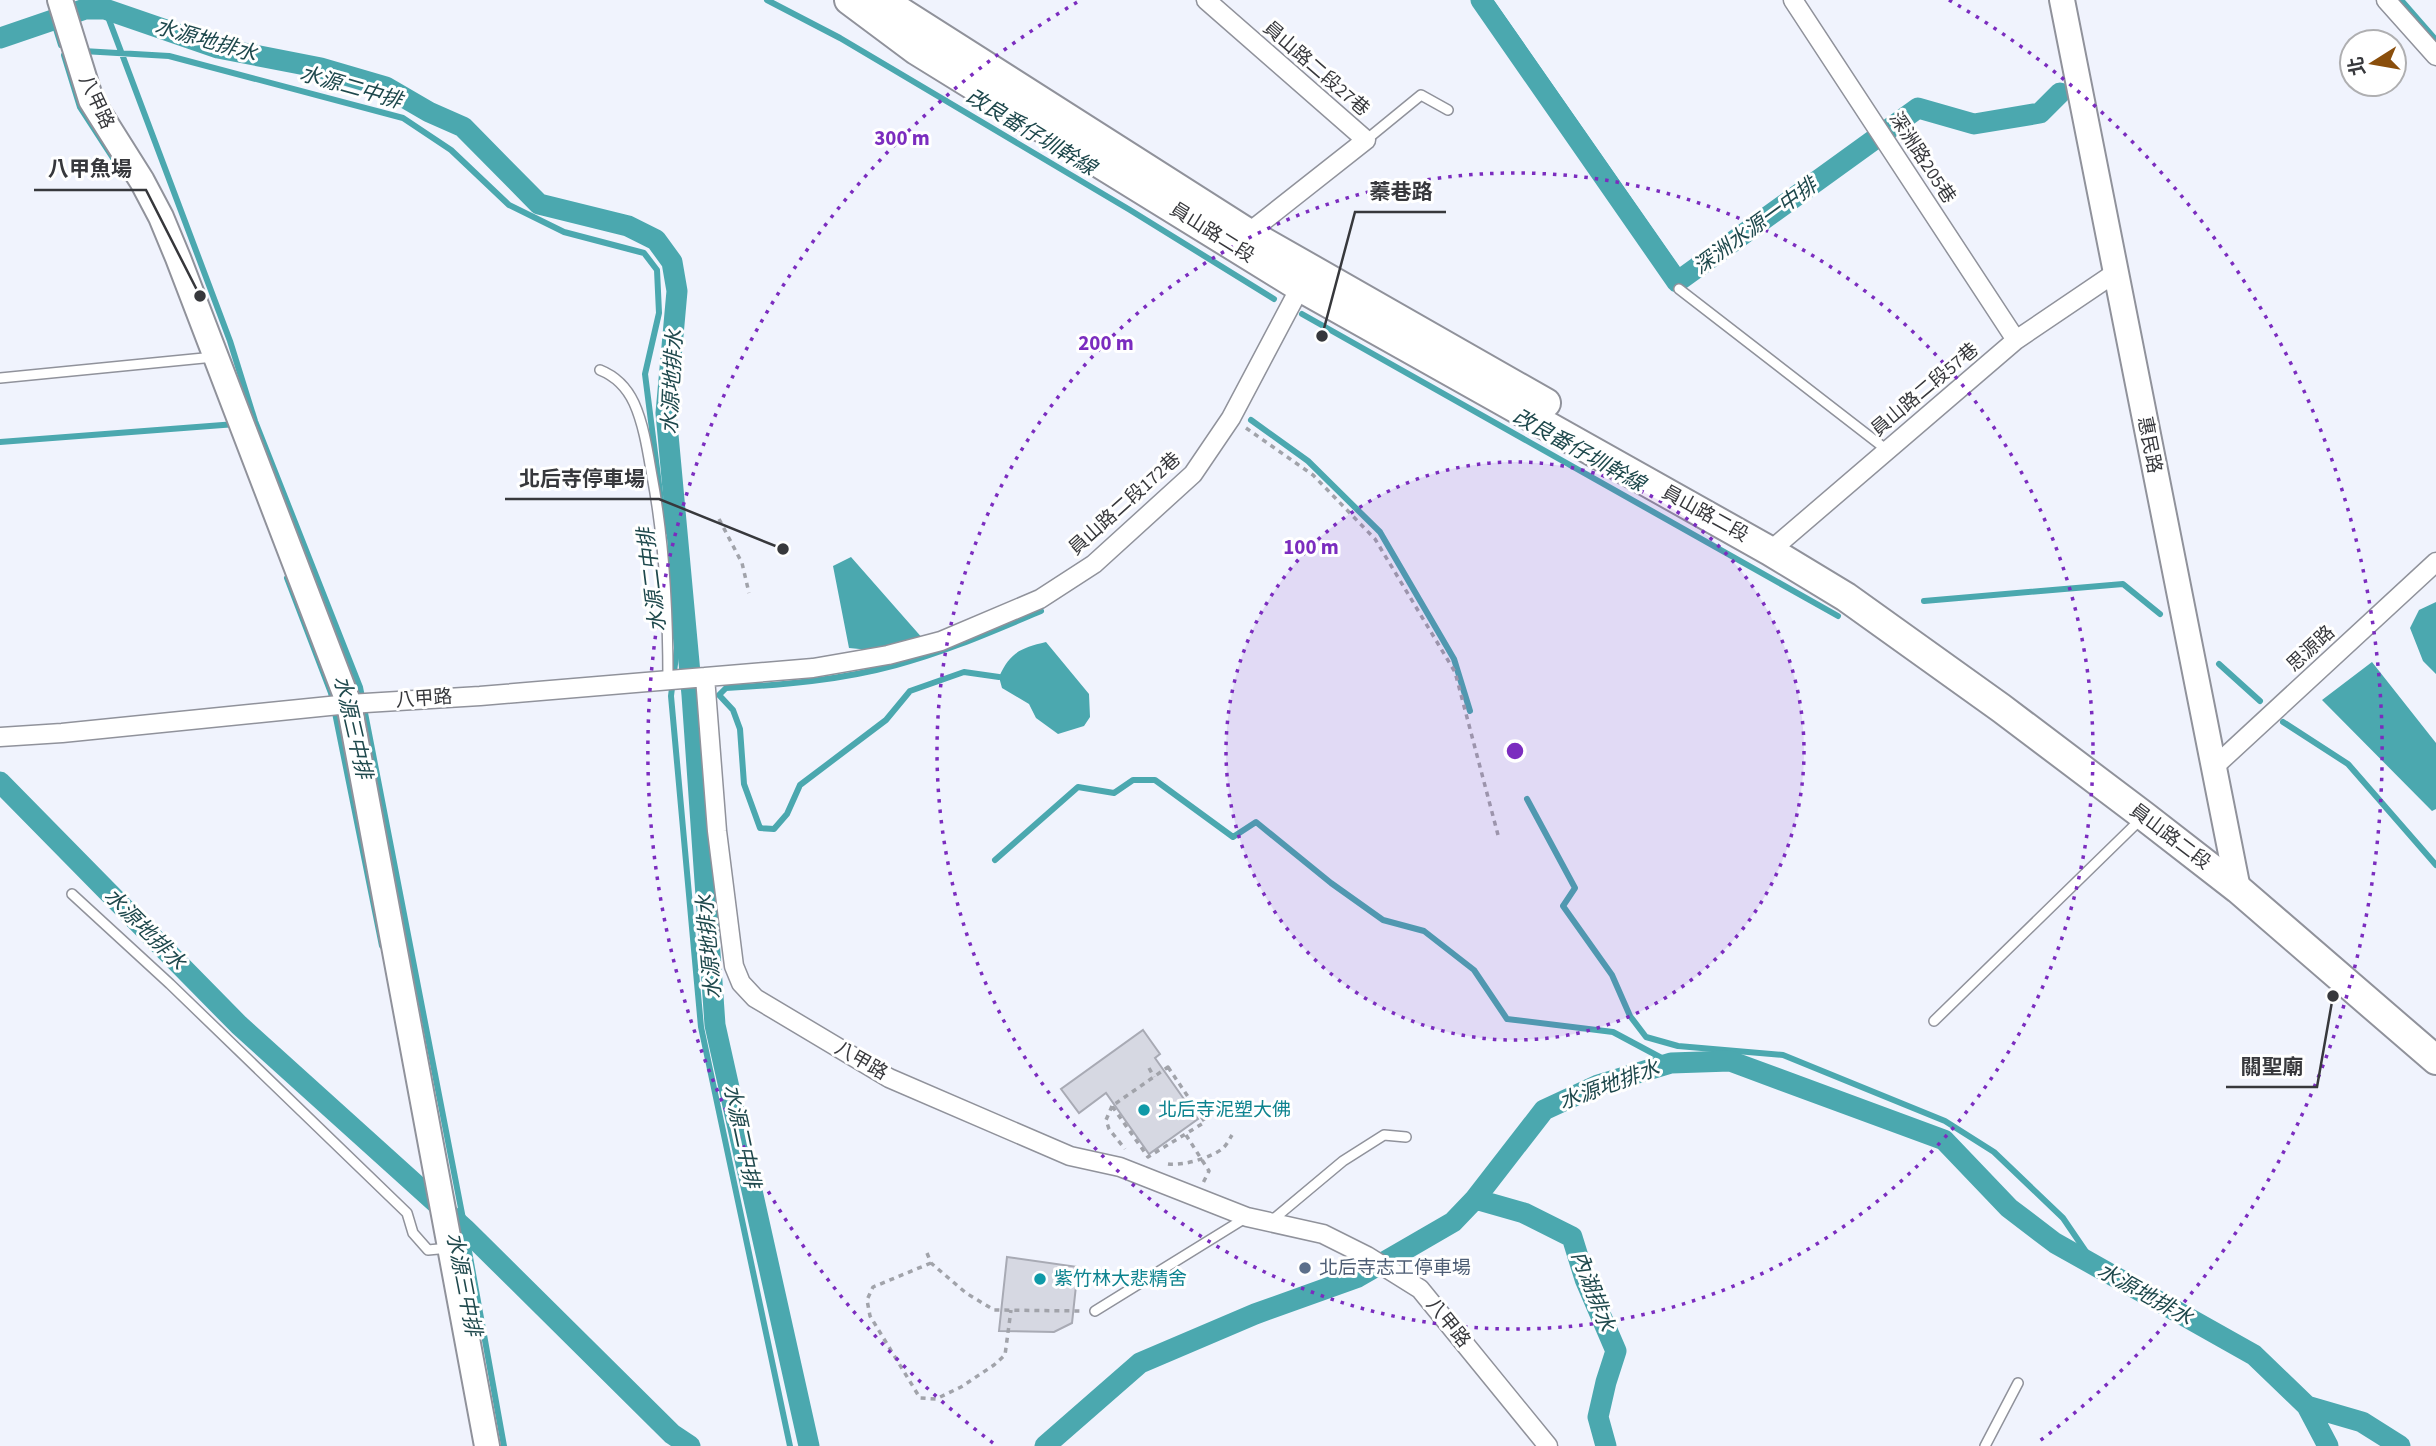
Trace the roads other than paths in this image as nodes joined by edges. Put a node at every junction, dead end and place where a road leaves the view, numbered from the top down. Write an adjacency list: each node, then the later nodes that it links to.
1 (60, 0): 16 (street, 八甲路)
2 (849, 0): 11 (main road, 員山路二段)
3 (882, 0): 11 (main road, 員山路二段)
4 (1206, 0): 10 (street, 員山路二段27巷)
5 (1793, 0): 15 (street, 深洲路205巷)
6 (2062, 0): 12 (street, 惠民路)
7 (2386, 0): 8 (street)
8 (2436, 56)
9 (1448, 110): 10 (lane)
10 (1366, 139): 11 (street, 員山路二段27巷)
11 (1240, 239): 13 (main road, 員山路二段)
12 (2115, 273): 15 (street, 員山路二段57巷); 26 (street, 惠民路)
13 (1305, 278): 20 (main road, 員山路二段); 22 (street, 員山路二段172巷)
14 (1679, 289): 19 (lane)
15 (2016, 340): 19 (street, 員山路二段57巷)
16 (216, 357): 18 (lane); 24 (street, 八甲路)
17 (600, 370): 23 (lane)
18 (0, 378)
19 (1887, 450): 20 (street, 員山路二段57巷)
20 (1777, 544): 27 (main road, 員山路二段); 28 (main road, 員山路二段)
21 (2436, 562): 26 (street, 思源路)
22 (703, 677): 23 (street, 八甲路); 34 (street, 八甲路)
23 (675, 679): 24 (street, 八甲路)
24 (349, 704): 25 (street); 36 (street, 八甲路)
25 (0, 737)
26 (2214, 767): 28 (street, 惠民路)
27 (2144, 817): 28 (main road, 員山路二段); 30 (lane)
28 (2236, 878): 31 (main road, 員山路二段); 32 (main road, 員山路二段)
29 (72, 894): 36 (lane)
30 (1934, 1021)
31 (2436, 1036)
32 (2436, 1060)
33 (1406, 1137): 35 (lane)
34 (1247, 1217): 35 (street, 八甲路); 37 (lane)
35 (1268, 1223): 40 (street, 八甲路)
36 (450, 1247): 39 (street)
37 (1095, 1311)
38 (2018, 1383): 41 (lane)
39 (487, 1446)
40 (1548, 1446)
41 (1985, 1446)

